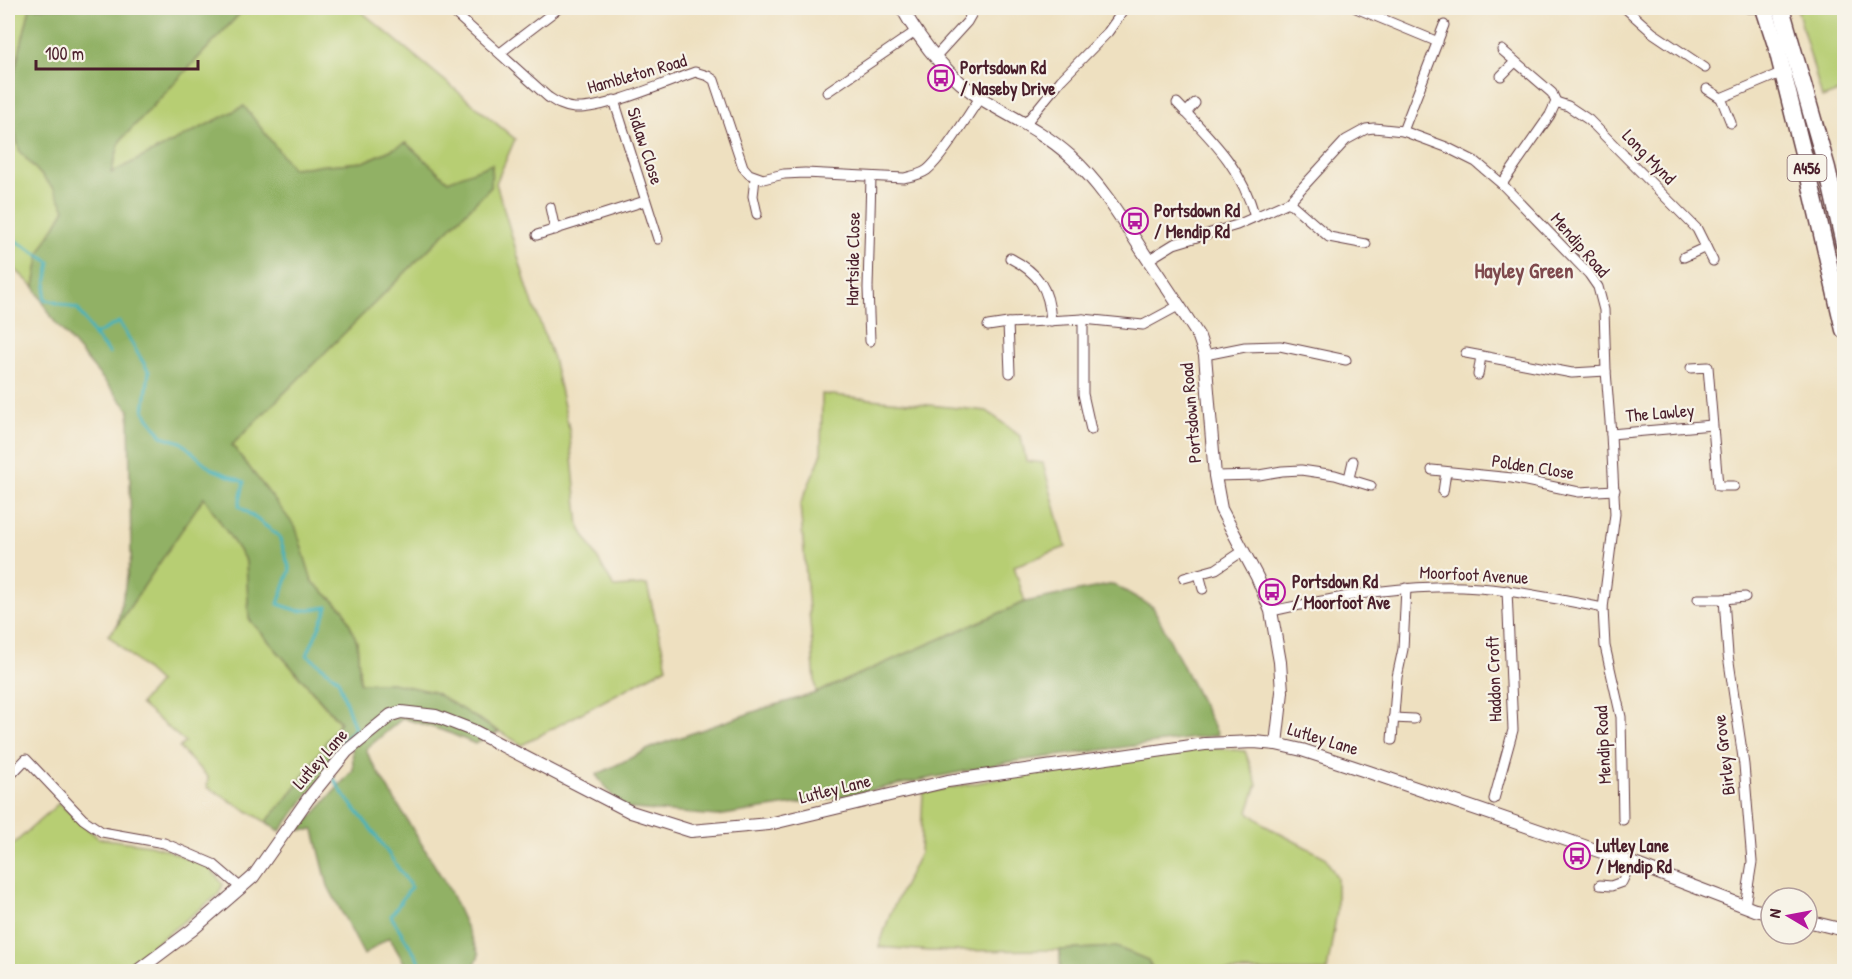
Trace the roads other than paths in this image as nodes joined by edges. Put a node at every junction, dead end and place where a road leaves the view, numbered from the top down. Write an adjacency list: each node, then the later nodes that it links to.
1 (449, 8): 16 (street, Hambleton Road)
2 (559, 8): 16 (street)
3 (902, 8): 13 (street, Portsdown Road)
4 (975, 8): 17 (street)
5 (1125, 8): 32 (street)
6 (1356, 8): 14 (street)
7 (1624, 8): 19 (street)
8 (1748, 8): 9 (street)
9 (1755, 8)
10 (1764, 8): 20 (highway, A456)
11 (1781, 8): 46 (highway, A456)
12 (1444, 25): 14 (street)
13 (915, 32): 17 (street, Portsdown Road); 23 (street)
14 (1438, 42): 33 (street)
15 (1502, 50): 18 (street, Long Mynd)
16 (500, 53): 26 (street, Hambleton Road)
17 (936, 56): 24 (street, Portsdown Road)
18 (1515, 62): 21 (street); 27 (street, Long Mynd)
19 (1705, 68)
20 (1783, 72): 25 (street); 57 (highway, A456)
21 (1501, 76)
22 (1707, 88): 25 (street)
23 (827, 92)
24 (981, 98): 32 (street, Portsdown Road); 34 (street)
25 (1720, 98): 31 (street)
26 (614, 100): 35 (street, Hambleton Road); 37 (street, Sidlaw Close)
27 (1556, 102): 36 (street); 47 (street, Long Mynd)
28 (1177, 103): 30 (street)
29 (1195, 103): 30 (street)
30 (1186, 112): 41 (street)
31 (1731, 123)
32 (1025, 124): 50 (street, Portsdown Road)
33 (1403, 131): 36 (street, Mendip Road); 38 (street, Mendip Road)
34 (872, 177): 35 (street); 58 (street, Hartside Close)
35 (755, 178): 40 (street)
36 (1502, 184): 64 (street, Mendip Road)
37 (645, 201): 42 (street, Sidlaw Close); 44 (street, Sidlaw Close)
38 (1288, 202): 41 (street, Mendip Road); 45 (street)
39 (550, 207): 42 (street)
40 (757, 213)
41 (1255, 217): 50 (street, Mendip Road)
42 (555, 230): 43 (street, Sidlaw Close)
43 (537, 235)
44 (657, 239)
45 (1366, 244)
46 (1845, 244)
47 (1706, 247): 48 (street); 51 (street, Long Mynd)
48 (1684, 257)
49 (1010, 258): 54 (street)
50 (1148, 260): 52 (street, Portsdown Road)
51 (1713, 261)
52 (1179, 305): 53 (street); 60 (street, Portsdown Road)
53 (1083, 319): 54 (street); 68 (street)
54 (1051, 321): 55 (street)
55 (1008, 323): 56 (street); 65 (street)
56 (988, 326)
57 (1845, 330)
58 (870, 341)
59 (1466, 353): 61 (street)
60 (1205, 355): 62 (street); 73 (street, Portsdown Road)
61 (1481, 356): 64 (street); 66 (street)
62 (1346, 360)
63 (1691, 368): 67 (street, The Lawley)
64 (1605, 371): 69 (street, Mendip Road)
65 (1010, 373)
66 (1478, 375)
67 (1712, 425): 69 (street, The Lawley); 76 (street, The Lawley)
68 (1091, 430)
69 (1611, 434): 77 (street, Mendip Road)
70 (1353, 460): 74 (street)
71 (1432, 470): 72 (street, Polden Close)
72 (1446, 472): 77 (street, Polden Close); 78 (street)
73 (1215, 476): 74 (street); 79 (street, Portsdown Road)
74 (1349, 478): 75 (street)
75 (1371, 486)
76 (1734, 486)
77 (1615, 490): 88 (street, Mendip Road)
78 (1443, 492)
79 (1243, 551): 80 (street); 89 (street, Portsdown Road)
80 (1199, 574): 81 (street); 83 (street)
81 (1184, 578)
82 (1406, 588): 84 (street, Moorfoot Avenue); 89 (street, Moorfoot Avenue); 90 (street)
83 (1203, 589)
84 (1507, 590): 88 (street, Moorfoot Avenue); 95 (street, Haddon Croft)
85 (1745, 597): 87 (street)
86 (1698, 599): 87 (street)
87 (1724, 599): 100 (street, Birley Grove)
88 (1603, 608): 96 (street, Mendip Road)
89 (1271, 611): 93 (street, Portsdown Road)
90 (1394, 718): 91 (street); 92 (street)
91 (1414, 719)
92 (1392, 740)
93 (1276, 744): 97 (street, Lutley Lane); 99 (street, Lutley Lane)
94 (8, 778): 99 (street)
95 (1494, 799)
96 (1623, 820)
97 (1630, 863): 98 (street); 100 (street, Lutley Lane)
98 (1600, 885)
99 (241, 888): 104 (street, Lutley Lane)
100 (1745, 906): 101 (street, Lutley Lane)
101 (1759, 910)
102 (1819, 924): 103 (street)
103 (1845, 930)
104 (136, 972)

